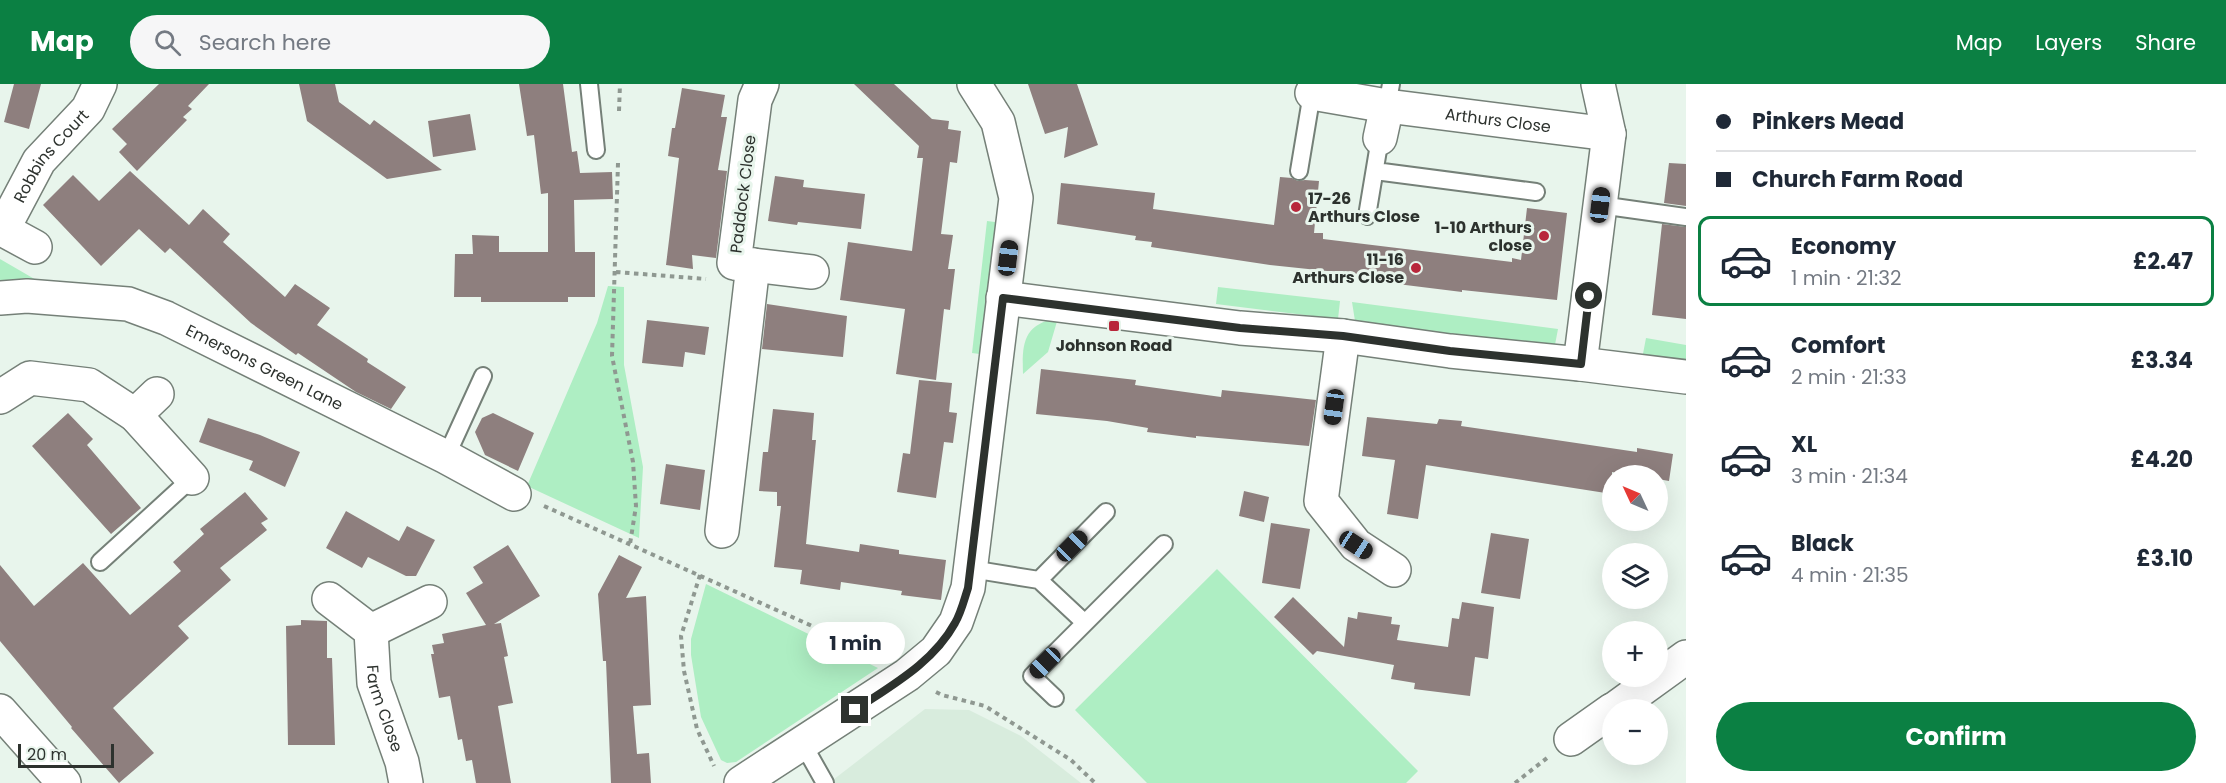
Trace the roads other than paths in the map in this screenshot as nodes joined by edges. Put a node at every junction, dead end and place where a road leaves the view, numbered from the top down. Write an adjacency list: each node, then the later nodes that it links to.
1 (100, 84): 17 (street, Robbins Court)
2 (589, 84): 10 (lane)
3 (762, 84): 20 (street, Paddock Close)
4 (974, 84): 22 (street)
5 (1598, 84): 8 (street)
6 (1312, 93): 7 (street, Arthurs Close); 11 (lane)
7 (1389, 95): 8 (street, Arthurs Close); 9 (street)
8 (1609, 134): 14 (street)
9 (1380, 138): 12 (lane)
10 (596, 150)
11 (1299, 171)
12 (1375, 171): 13 (lane); 15 (lane)
13 (1536, 192)
14 (1600, 205): 16 (lane); 24 (street)
15 (1366, 216)
16 (1686, 217)
17 (1, 228): 18 (street, Robbins Court)
18 (35, 247)
19 (812, 272): 20 (street, Paddock Close)
20 (752, 274): 32 (street)
21 (0, 297): 28 (street, Emersons Green Lane)
22 (1003, 298): 23 (street); 35 (street)
23 (1343, 336): 24 (street); 36 (street)
24 (1581, 364): 26 (street)
25 (483, 376): 28 (lane)
26 (1686, 377)
27 (0, 397): 29 (street)
28 (446, 457): 30 (street, Emersons Green Lane)
29 (192, 478): 34 (lane)
30 (514, 494)
31 (1106, 512): 37 (lane)
32 (722, 531)
33 (1164, 544): 40 (lane)
34 (100, 562)
35 (971, 569): 37 (lane); 48 (street)
36 (1394, 570)
37 (1039, 580): 40 (lane)
38 (329, 599): 41 (street)
39 (430, 602): 41 (street)
40 (1085, 623): 43 (lane)
41 (371, 631): 51 (street, Farm Close)
42 (1686, 657): 44 (street)
43 (1054, 698)
44 (1628, 699)
45 (0, 711): 50 (street)
46 (1602, 718): 47 (street)
47 (1571, 739)
48 (803, 744): 49 (street); 52 (lane)
49 (729, 778)
50 (63, 783)
51 (406, 783)
52 (825, 783)

